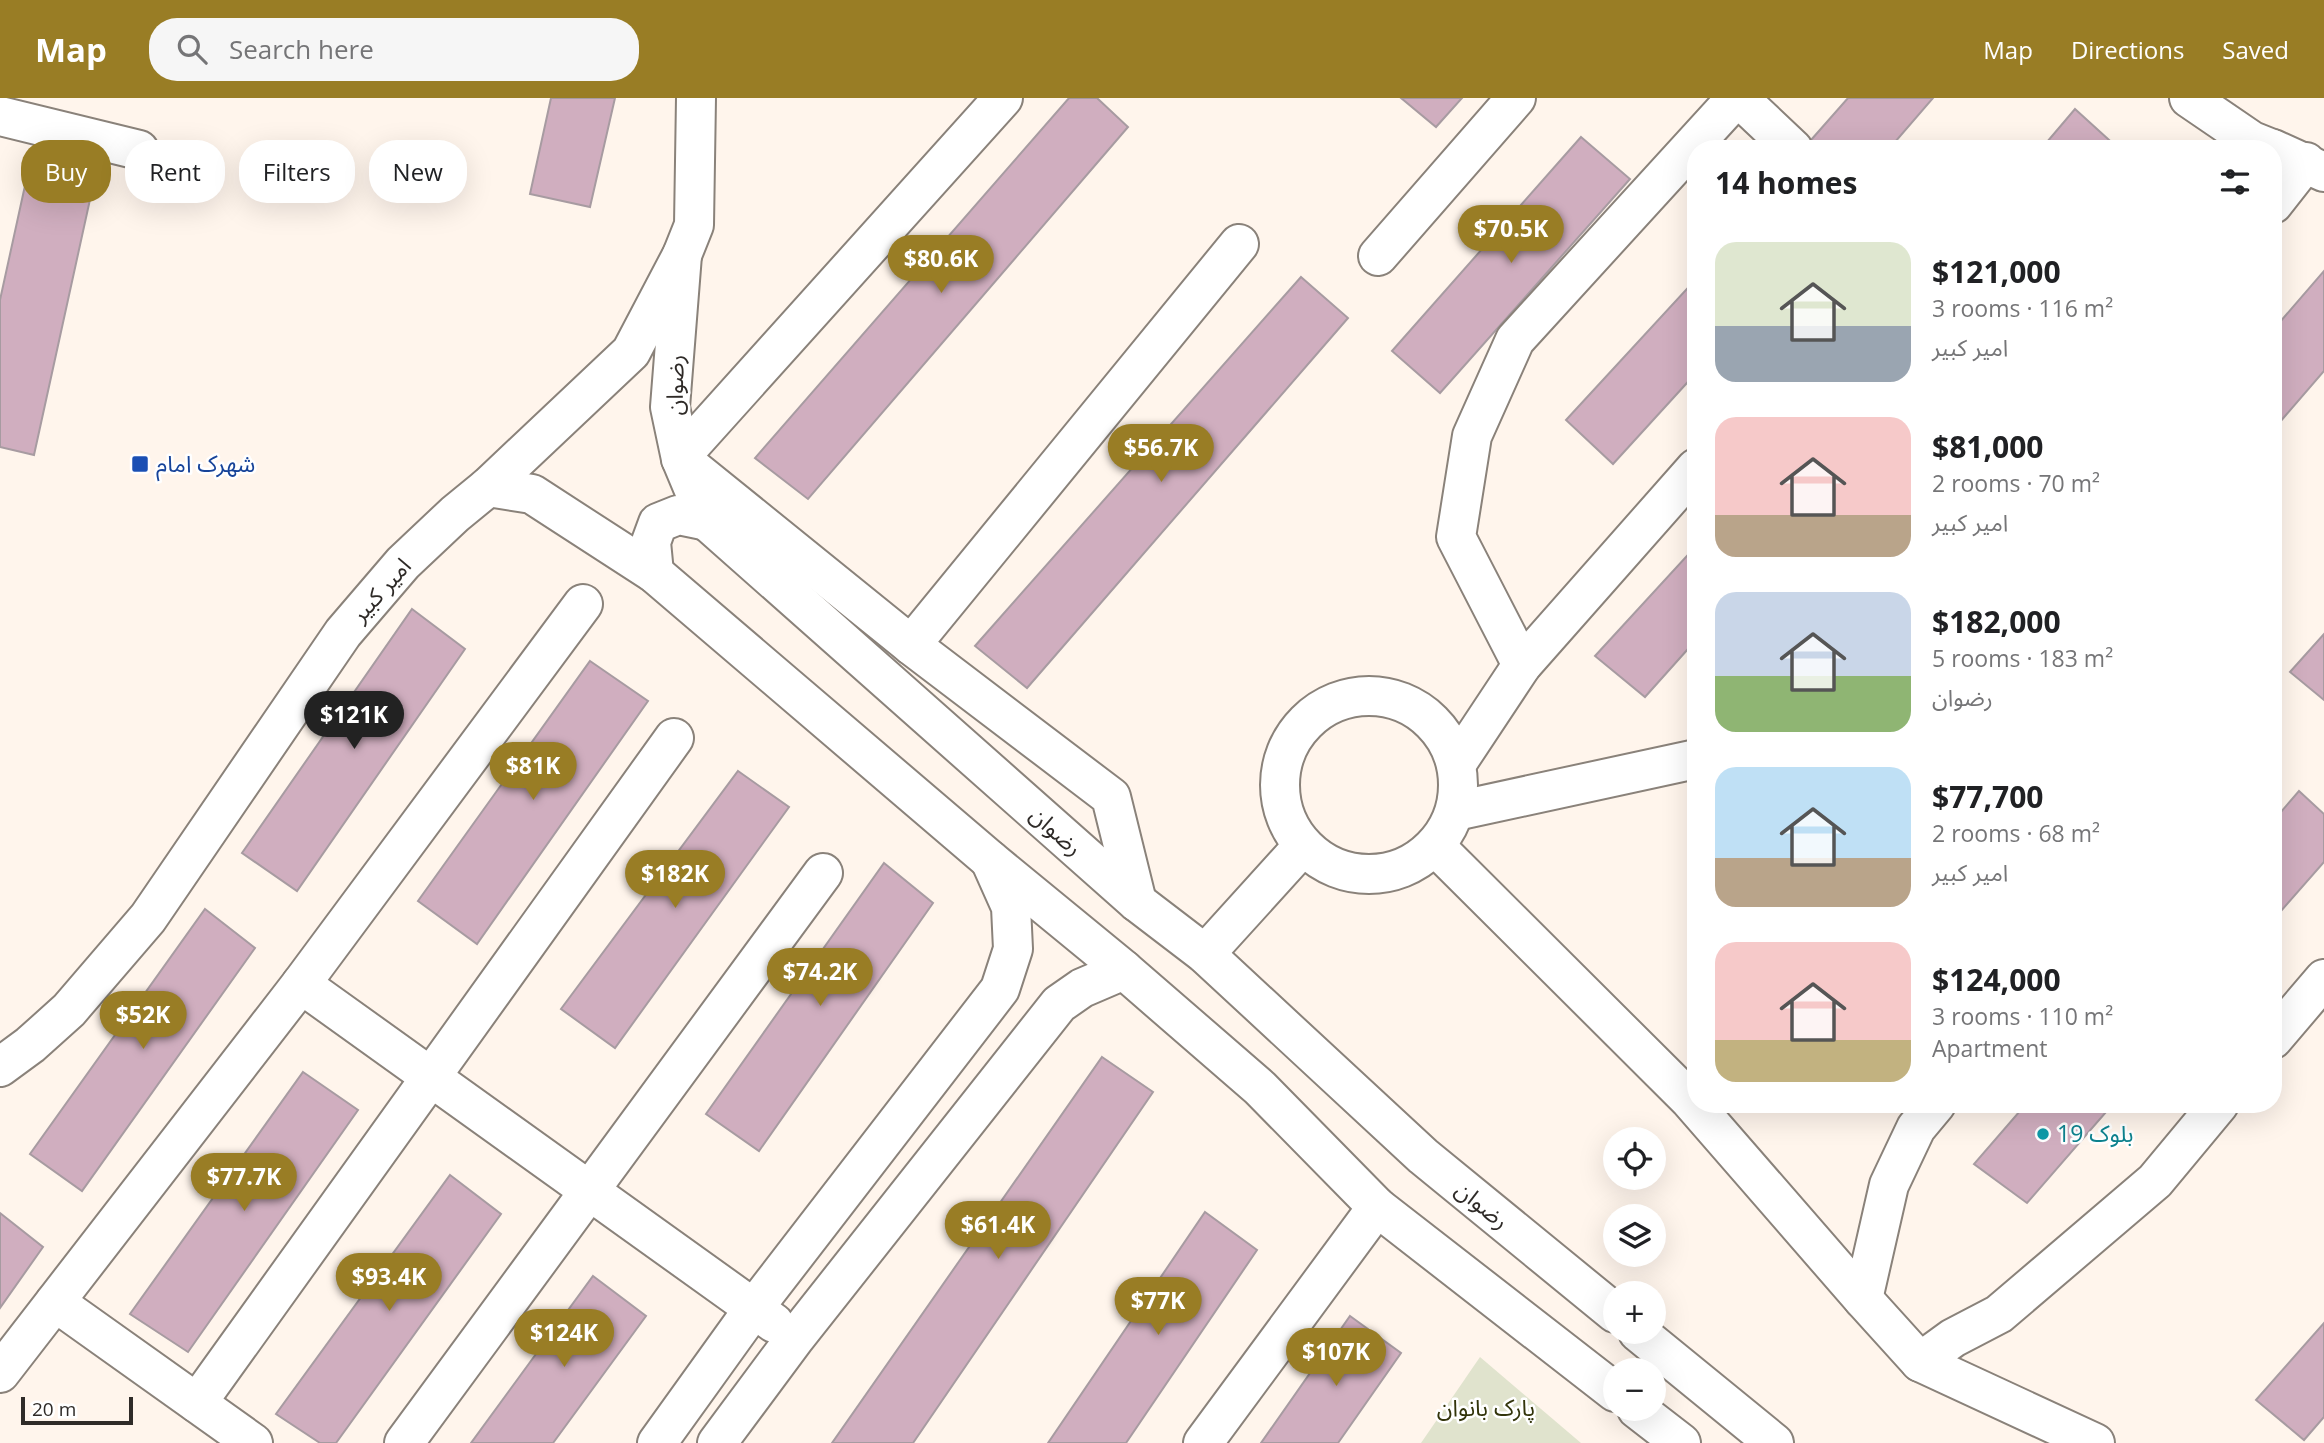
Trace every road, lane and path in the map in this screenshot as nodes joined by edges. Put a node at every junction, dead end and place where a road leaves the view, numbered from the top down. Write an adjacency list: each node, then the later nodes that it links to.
1 (696, 98): 15 (street, امیر کبیر)
2 (1003, 98): 17 (street)
3 (1516, 98): 16 (street)
4 (1738, 98): 7 (street); 8 (street)
5 (2189, 98): 9 (street)
6 (0, 116): 10 (street)
7 (1699, 140)
8 (1783, 140)
9 (2251, 140)
10 (125, 146)
11 (1687, 153): 24 (street)
12 (2294, 158): 13 (street)
13 (2282, 184)
14 (1239, 244): 23 (street)
15 (682, 256): 17 (street, رضوان); 19 (street, امیر کبیر)
16 (1378, 256)
17 (681, 457): 20 (street, رضوان); 23 (street)
18 (1687, 478): 24 (street)
19 (488, 487): 21 (street); 39 (street, امیر کبیر)
20 (706, 521): 21 (street); 33 (street, رضوان)
21 (654, 573): 31 (street)
22 (583, 604): 37 (street)
23 (911, 645): 33 (street)
24 (1522, 665): 27 (street)
25 (674, 738): 40 (street)
26 (1687, 761): 28 (street)
27 (1457, 763): 28 (street); 30 (street)
28 (1456, 811): 29 (street)
29 (1435, 846): 30 (street); 41 (street)
30 (1302, 847): 34 (street)
31 (990, 860): 35 (street); 50 (street)
32 (823, 873): 45 (street)
33 (1137, 902): 34 (street, رضوان)
34 (1205, 954): 49 (street, رضوان)
35 (1124, 970): 46 (street); 51 (street)
36 (2324, 979): 38 (street)
37 (301, 984): 40 (street); 48 (street)
38 (2282, 1028)
39 (0, 1068)
40 (430, 1077): 45 (street); 56 (street)
41 (1687, 1090)
42 (1707, 1113): 47 (street)
43 (1928, 1113): 47 (street)
44 (2212, 1113): 53 (street)
45 (590, 1190): 50 (street); 59 (street)
46 (1377, 1207): 55 (street); 62 (street)
47 (1863, 1299): 53 (street)
48 (55, 1302): 54 (street); 56 (street)
49 (1603, 1303)
50 (754, 1308): 51 (street); 60 (street)
51 (795, 1338): 61 (street)
52 (1653, 1344): 64 (street)
53 (1920, 1362): 65 (street)
54 (0, 1373)
55 (1603, 1383)
56 (197, 1403): 58 (street)
57 (1653, 1421): 63 (street)
58 (253, 1443)
59 (404, 1443)
60 (657, 1443)
61 (717, 1443)
62 (1203, 1443)
63 (1681, 1443)
64 (1774, 1443)
65 (2095, 1443)

